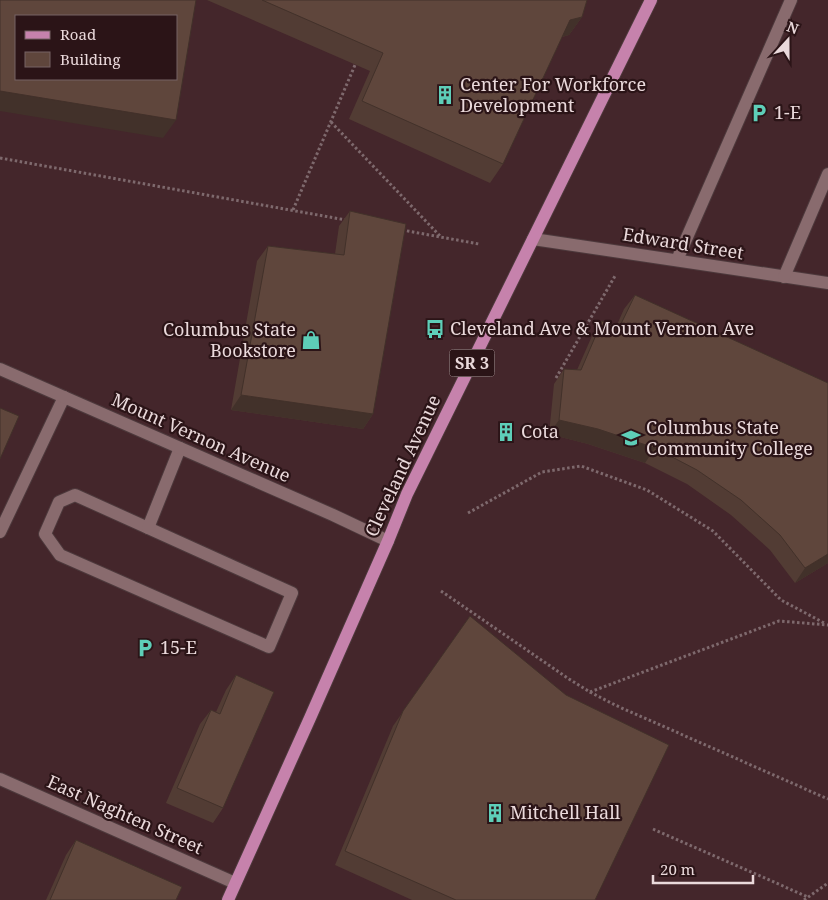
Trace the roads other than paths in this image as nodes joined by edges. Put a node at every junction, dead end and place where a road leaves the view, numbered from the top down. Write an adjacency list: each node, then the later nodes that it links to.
1 (651, 0): 4 (main road, Cleveland Avenue / SR 3)
2 (792, 0): 5 (main road)
3 (828, 174): 6 (main road)
4 (533, 239): 5 (main road, Edward Street); 13 (main road, Cleveland Avenue / SR 3)
5 (676, 260): 6 (main road, Edward Street)
6 (784, 277): 7 (main road, Edward Street)
7 (828, 283)
8 (0, 369): 9 (main road, Mount Vernon Avenue)
9 (64, 397): 10 (main road, Mount Vernon Avenue); 12 (main road)
10 (180, 448): 11 (main road); 13 (main road, Mount Vernon Avenue)
11 (148, 528): 11 (main road)
12 (0, 532)
13 (388, 541): 15 (main road, Cleveland Avenue / SR 3)
14 (0, 779): 15 (main road, East Naghten Street)
15 (235, 883): 16 (main road, Cleveland Avenue / SR 3)
16 (228, 900)

